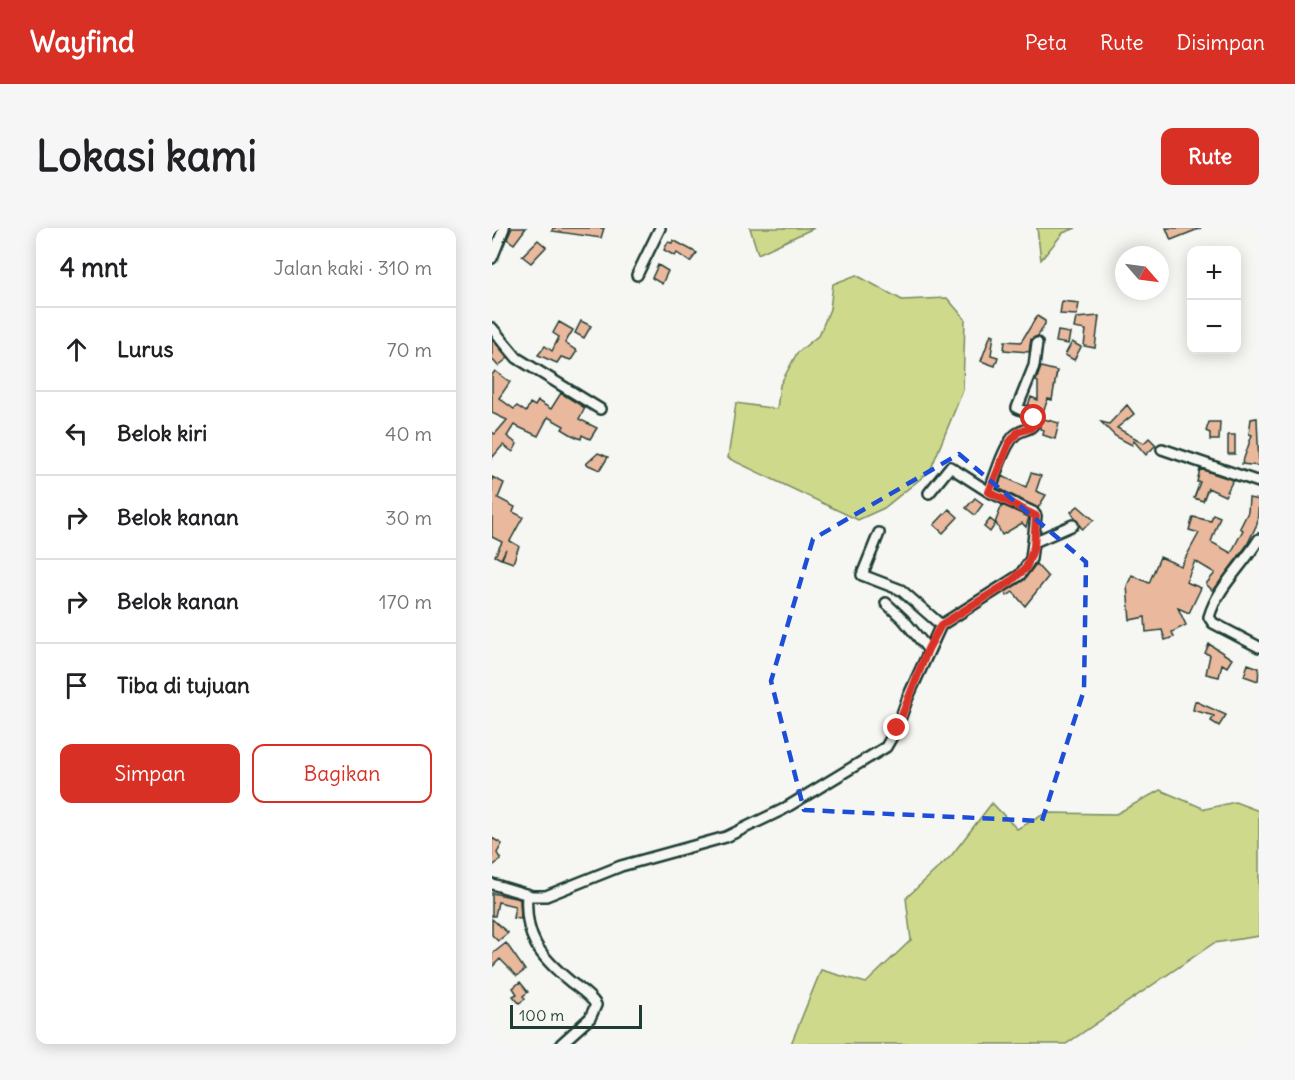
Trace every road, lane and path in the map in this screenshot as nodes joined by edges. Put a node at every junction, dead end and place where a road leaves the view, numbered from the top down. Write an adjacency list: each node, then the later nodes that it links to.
1 (504, 228): 3 (street)
2 (660, 228): 4 (street)
3 (492, 258)
4 (637, 275)
5 (492, 328): 7 (street)
6 (1037, 343): 10 (street)
7 (600, 409)
8 (1162, 449): 9 (street)
9 (1259, 482)
10 (989, 492): 11 (street); 15 (street)
11 (929, 493)
12 (1073, 525): 15 (street)
13 (879, 533): 17 (street)
14 (1259, 539): 18 (street)
15 (1034, 542): 17 (street)
16 (886, 603): 19 (street)
17 (941, 625): 19 (street)
18 (1259, 647)
19 (928, 649): 21 (street)
20 (492, 884): 21 (street)
21 (527, 894): 22 (street)
22 (561, 1044)

